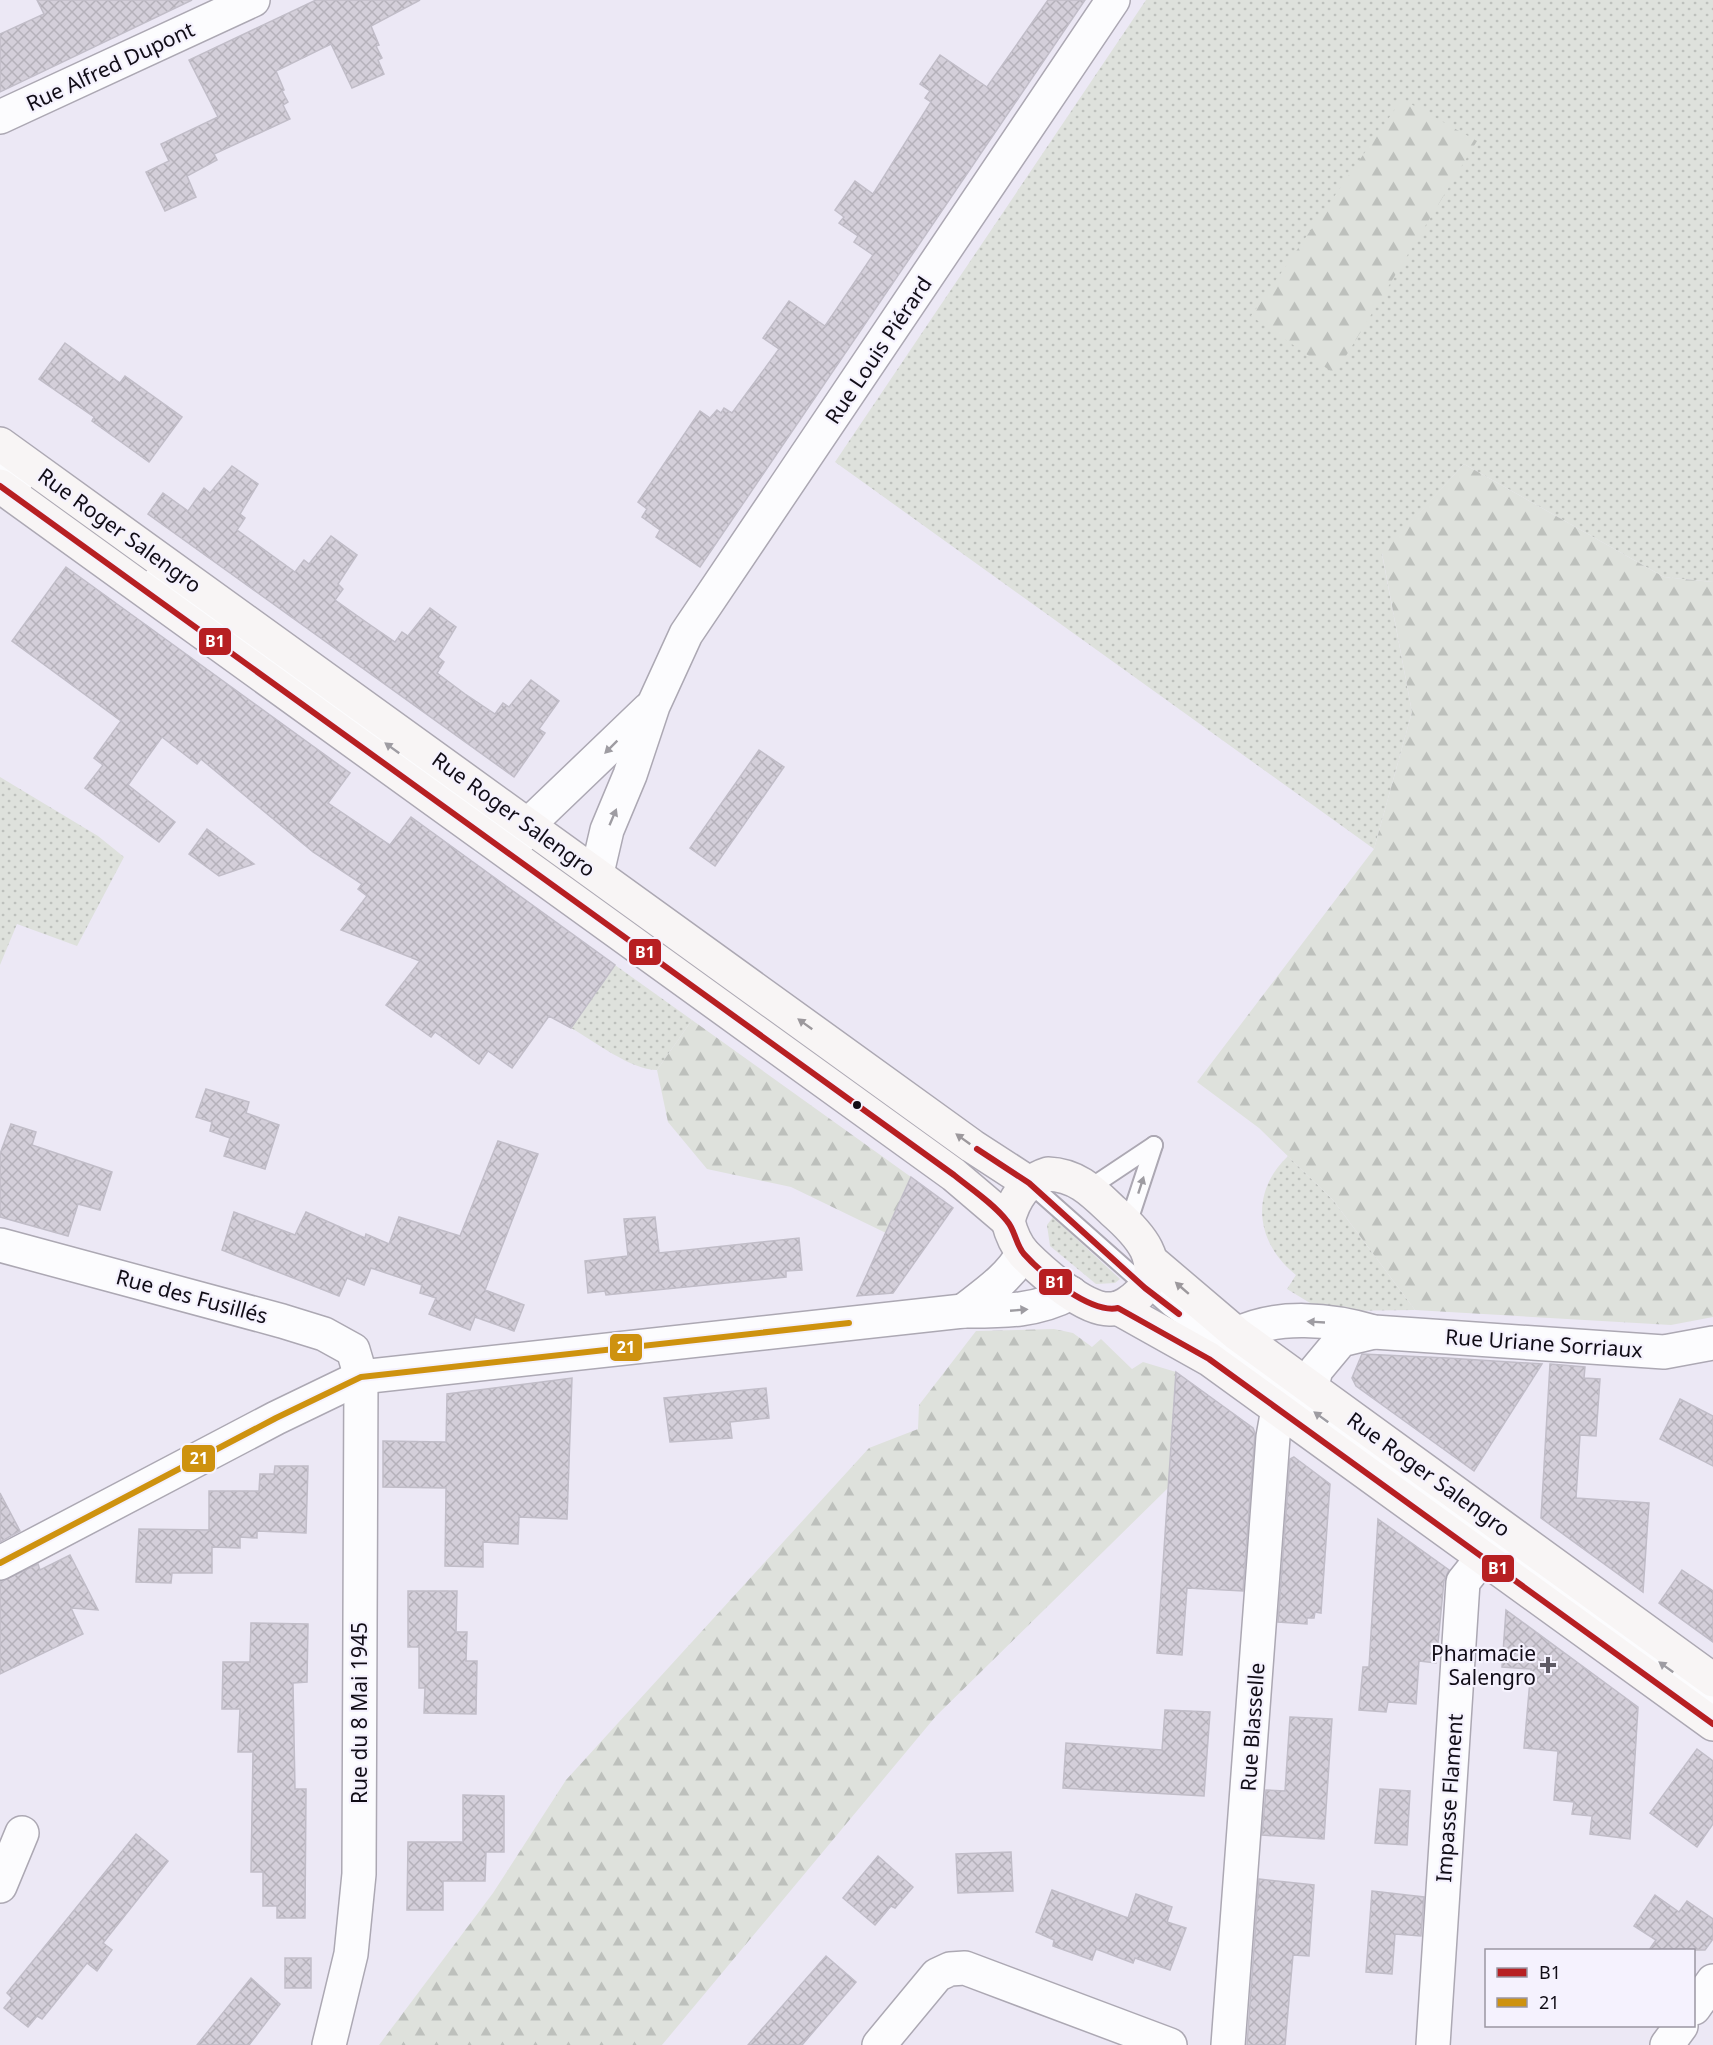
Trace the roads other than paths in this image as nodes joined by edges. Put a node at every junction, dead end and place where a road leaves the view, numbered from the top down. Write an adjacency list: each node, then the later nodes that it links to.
1 (253, 0): 3 (street, Rue Alfred Dupont)
2 (1113, 0): 7 (street, Rue Louis Piérard)
3 (0, 117)
4 (0, 444): 8 (main road, Rue Roger Salengro)
5 (0, 466): 10 (lane, one-way to 5)
6 (0, 486): 13 (main road, Rue Roger Salengro)
7 (653, 706): 8 (street, Rue Louis Piérard, one-way to 8); 9 (street, Rue Louis Piérard, one-way to 7)
8 (529, 824): 9 (main road, Rue Roger Salengro)
9 (597, 873): 10 (main road, Rue Roger Salengro)
10 (736, 974): 11 (main road, Rue Roger Salengro, one-way to 10)
11 (1029, 1183): 12 (main road); 13 (main road); 17 (lane)
12 (1088, 1189): 14 (main road); 14 (lane, one-way to 12)
13 (1008, 1221): 16 (main road)
14 (1128, 1224): 17 (main road)
15 (0, 1245): 24 (street, Rue des Fusillés)
16 (1023, 1253): 18 (main road); 20 (street)
17 (1148, 1274): 19 (main road); 22 (main road, Rue Roger Salengro, one-way to 17); 30 (lane, one-way to 17)
18 (1071, 1293): 19 (main road); 20 (street, one-way to 18)
19 (1118, 1308): 26 (main road, Rue Roger Salengro)
20 (963, 1311): 24 (street)
21 (1374, 1332): 22 (street, Rue Uriane Sorriaux, one-way to 22); 23 (street, Rue Uriane Sorriaux); 25 (street, Rue Uriane Sorriaux)
22 (1237, 1334): 25 (main road, Rue Roger Salengro)
23 (1713, 1343)
24 (361, 1377): 28 (street); 37 (street, Rue du 8 Mai 1945)
25 (1311, 1389): 29 (main road, Rue Roger Salengro)
26 (1278, 1409): 27 (main road, Rue Roger Salengro); 40 (street, Rue Blasselle)
27 (1483, 1557): 31 (main road, Rue Roger Salengro); 41 (street, Impasse Flament)
28 (0, 1563)
29 (1713, 1680)
30 (1713, 1701)
31 (1713, 1724)
32 (22, 1833): 33 (street)
33 (0, 1886)
34 (1713, 1981): 35 (street)
35 (1695, 2007)
36 (1680, 2027): 42 (street)
37 (329, 2045)
38 (879, 2045): 39 (street)
39 (1170, 2045)
40 (1228, 2045)
41 (1433, 2045)
42 (1667, 2045)

